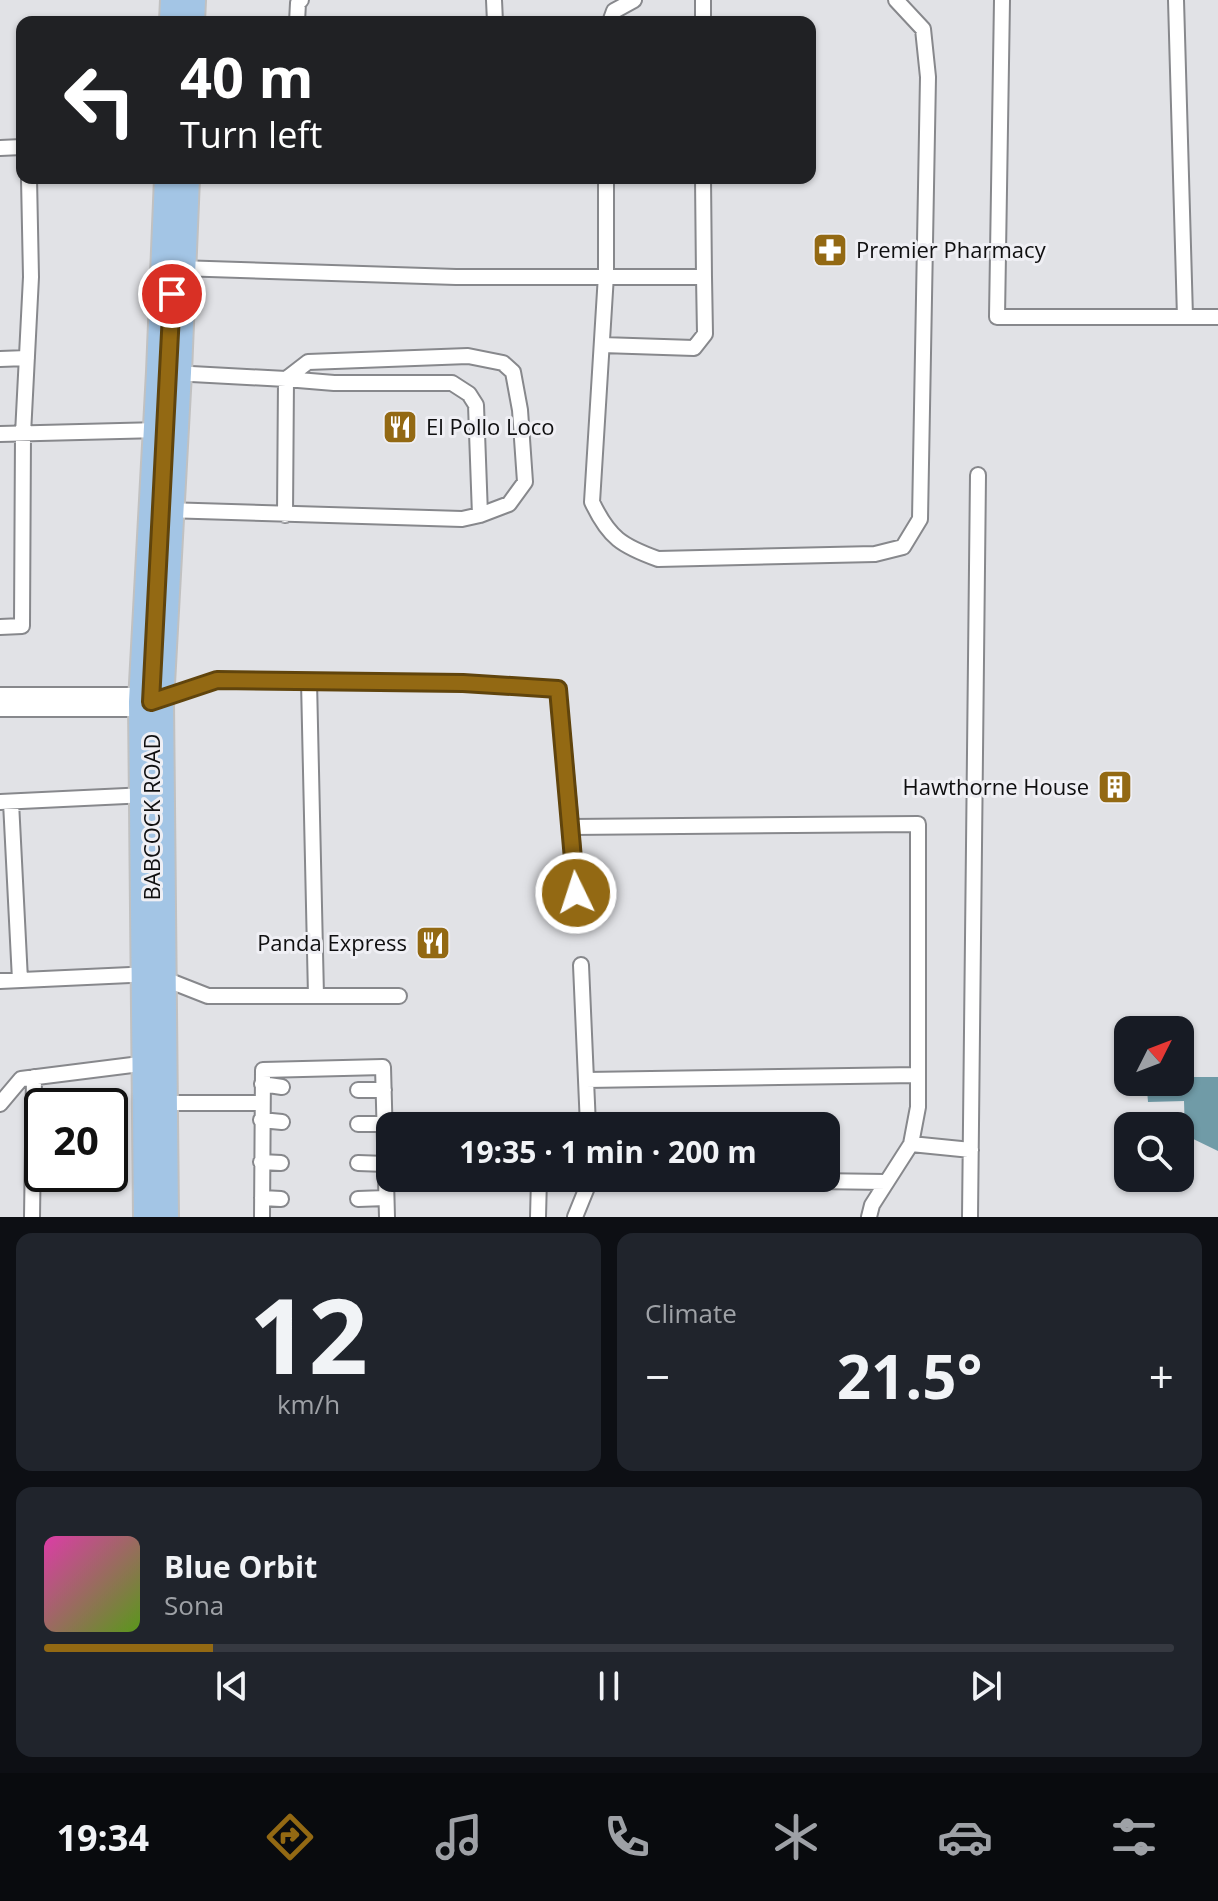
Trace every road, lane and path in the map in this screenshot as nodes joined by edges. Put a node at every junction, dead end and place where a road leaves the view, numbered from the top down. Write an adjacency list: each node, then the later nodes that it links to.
1 (634, 0): 5 (lane)
2 (896, 0): 15 (lane)
3 (1002, 0): 13 (lane)
4 (1176, 0): 13 (lane)
5 (612, 16)
6 (29, 184): 16 (lane)
7 (177, 184): 10 (main road, BABCOCK ROAD)
8 (606, 184): 11 (lane)
9 (703, 184): 12 (lane)
10 (173, 267): 11 (lane); 18 (main road, BABCOCK ROAD)
11 (606, 275): 12 (lane); 15 (lane)
12 (704, 277): 15 (lane)
13 (1185, 317): 14 (lane)
14 (1218, 317)
15 (602, 345)
16 (27, 358): 17 (lane); 22 (lane)
17 (0, 359)
18 (169, 372): 19 (lane); 20 (main road, BABCOCK ROAD)
19 (286, 379): 25 (lane); 26 (lane); 26 (lane)
20 (165, 430): 22 (lane); 24 (main road, BABCOCK ROAD)
21 (0, 434): 22 (lane)
22 (23, 434): 27 (lane)
23 (978, 475): 58 (lane)
24 (161, 509): 25 (lane); 30 (main road, BABCOCK ROAD)
25 (285, 515): 26 (lane)
26 (480, 515)
27 (0, 627)
28 (309, 681): 30 (lane); 33 (lane); 39 (lane)
29 (0, 702): 30 (street)
30 (151, 702): 31 (main road, BABCOCK ROAD)
31 (152, 795): 32 (lane); 36 (main road, BABCOCK ROAD)
32 (6, 802): 37 (lane)
33 (571, 827): 34 (lane); 41 (lane)
34 (576, 893)
35 (581, 965): 43 (lane)
36 (152, 974): 37 (lane); 39 (lane); 44 (main road, BABCOCK ROAD)
37 (20, 980): 38 (lane)
38 (0, 981)
39 (316, 996): 40 (lane)
40 (399, 996)
41 (918, 1075): 43 (lane); 57 (lane)
42 (34, 1077): 44 (lane); 50 (lane); 72 (lane)
43 (586, 1080): 52 (lane)
44 (155, 1082): 49 (lane); 73 (main road, BABCOCK ROAD)
45 (262, 1084): 46 (lane); 48 (lane); 49 (lane)
46 (282, 1087)
47 (358, 1090): 48 (lane)
48 (384, 1090): 51 (lane)
49 (261, 1103): 53 (lane)
50 (0, 1104)
51 (384, 1112)
52 (587, 1112)
53 (261, 1120): 54 (lane); 59 (lane)
54 (282, 1122)
55 (358, 1124): 56 (lane)
56 (376, 1124)
57 (911, 1144): 58 (lane); 64 (lane)
58 (971, 1150): 79 (lane)
59 (261, 1162): 60 (lane); 68 (lane)
60 (281, 1163)
61 (358, 1163): 62 (lane)
62 (376, 1164)
63 (840, 1182): 64 (lane)
64 (886, 1182): 78 (lane)
65 (386, 1192): 69 (lane)
66 (539, 1192): 76 (lane)
67 (585, 1192): 77 (lane)
68 (262, 1198): 70 (lane); 74 (lane)
69 (386, 1198): 71 (lane); 75 (lane)
70 (281, 1199)
71 (358, 1199)
72 (32, 1217)
73 (156, 1217)
74 (262, 1217)
75 (387, 1217)
76 (538, 1217)
77 (575, 1217)
78 (869, 1217)
79 (970, 1217)

